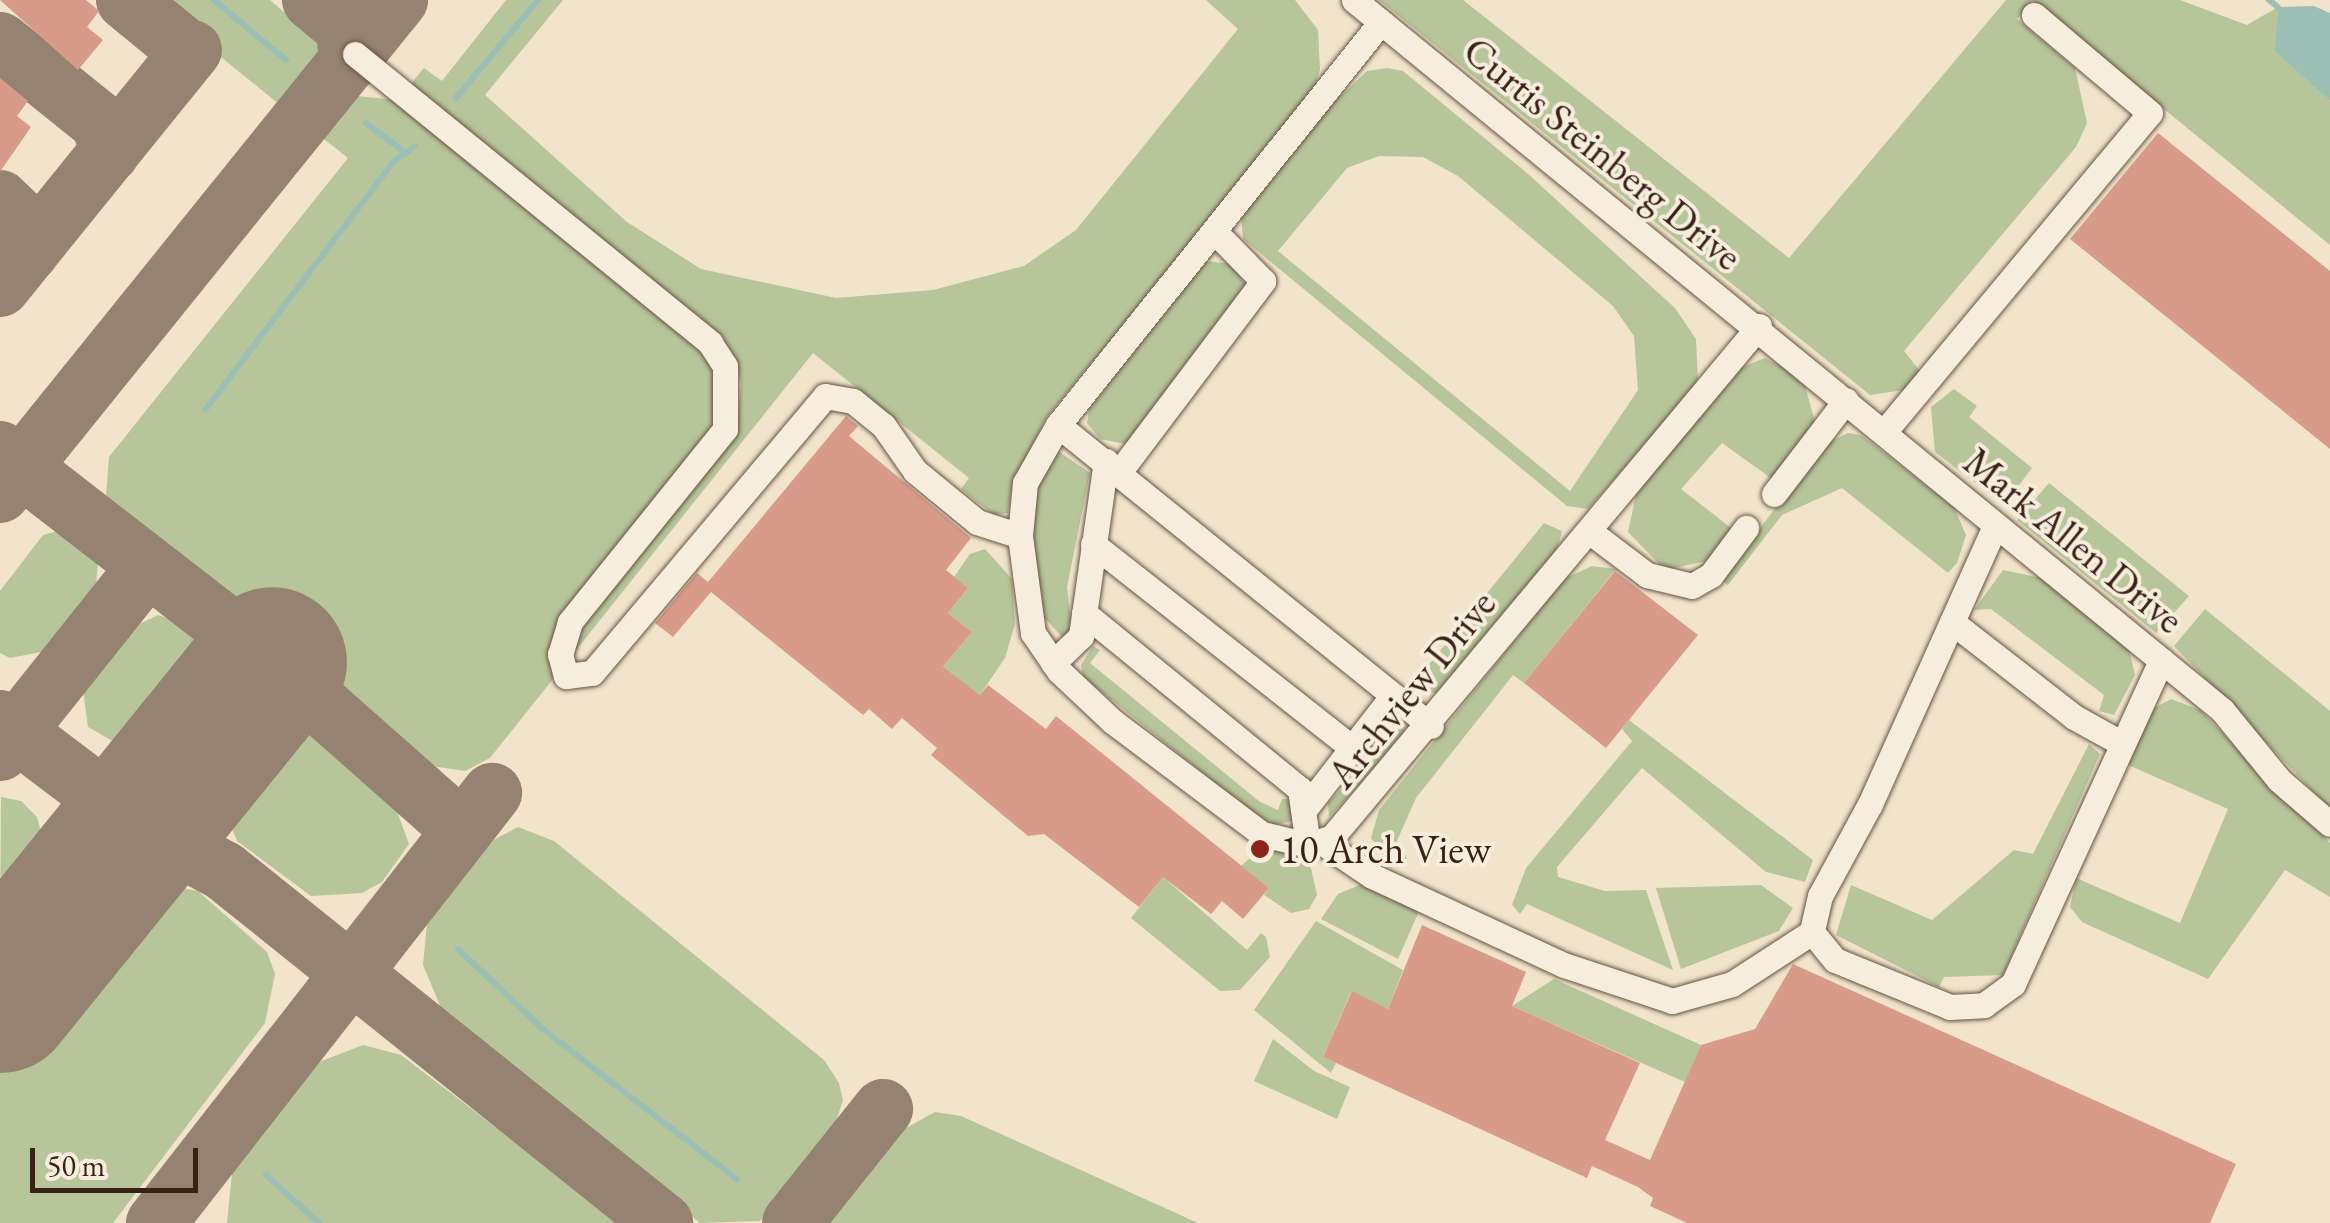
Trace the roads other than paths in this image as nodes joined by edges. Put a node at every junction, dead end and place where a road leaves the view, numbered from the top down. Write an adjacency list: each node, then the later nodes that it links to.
1 (1354, 0): 3 (lane, Curtis Steinberg Drive)
2 (2034, 16): 9 (lane)
3 (1381, 22): 5 (lane); 6 (lane, Curtis Steinberg Drive)
4 (355, 54): 15 (lane)
5 (1214, 231): 8 (lane); 10 (lane)
6 (1759, 326): 7 (lane, Mark Allen Drive); 14 (lane, Archview Drive)
7 (1846, 400): 9 (lane, Mark Allen Drive); 11 (lane)
8 (1058, 425): 10 (lane); 15 (lane)
9 (1884, 432): 12 (lane, Mark Allen Drive)
10 (1113, 466): 16 (lane); 21 (lane)
11 (1774, 494)
12 (1994, 526): 18 (lane); 19 (lane, Mark Allen Drive)
13 (1746, 528): 14 (lane)
14 (1589, 531): 22 (lane, Archview Drive)
15 (1020, 536): 20 (lane)
16 (1094, 544): 17 (lane); 24 (lane)
17 (1084, 613): 20 (lane); 25 (lane)
18 (1952, 622): 23 (lane); 28 (lane)
19 (2161, 660): 23 (lane); 26 (lane, Mark Allen Drive)
20 (1053, 664): 27 (lane)
21 (1393, 695): 22 (lane); 24 (lane)
22 (1431, 726): 27 (lane, Archview Drive)
23 (2122, 742): 28 (lane)
24 (1352, 748): 25 (lane)
25 (1307, 806): 27 (lane)
26 (2330, 824)
27 (1315, 844): 28 (lane)
28 (1812, 932)

